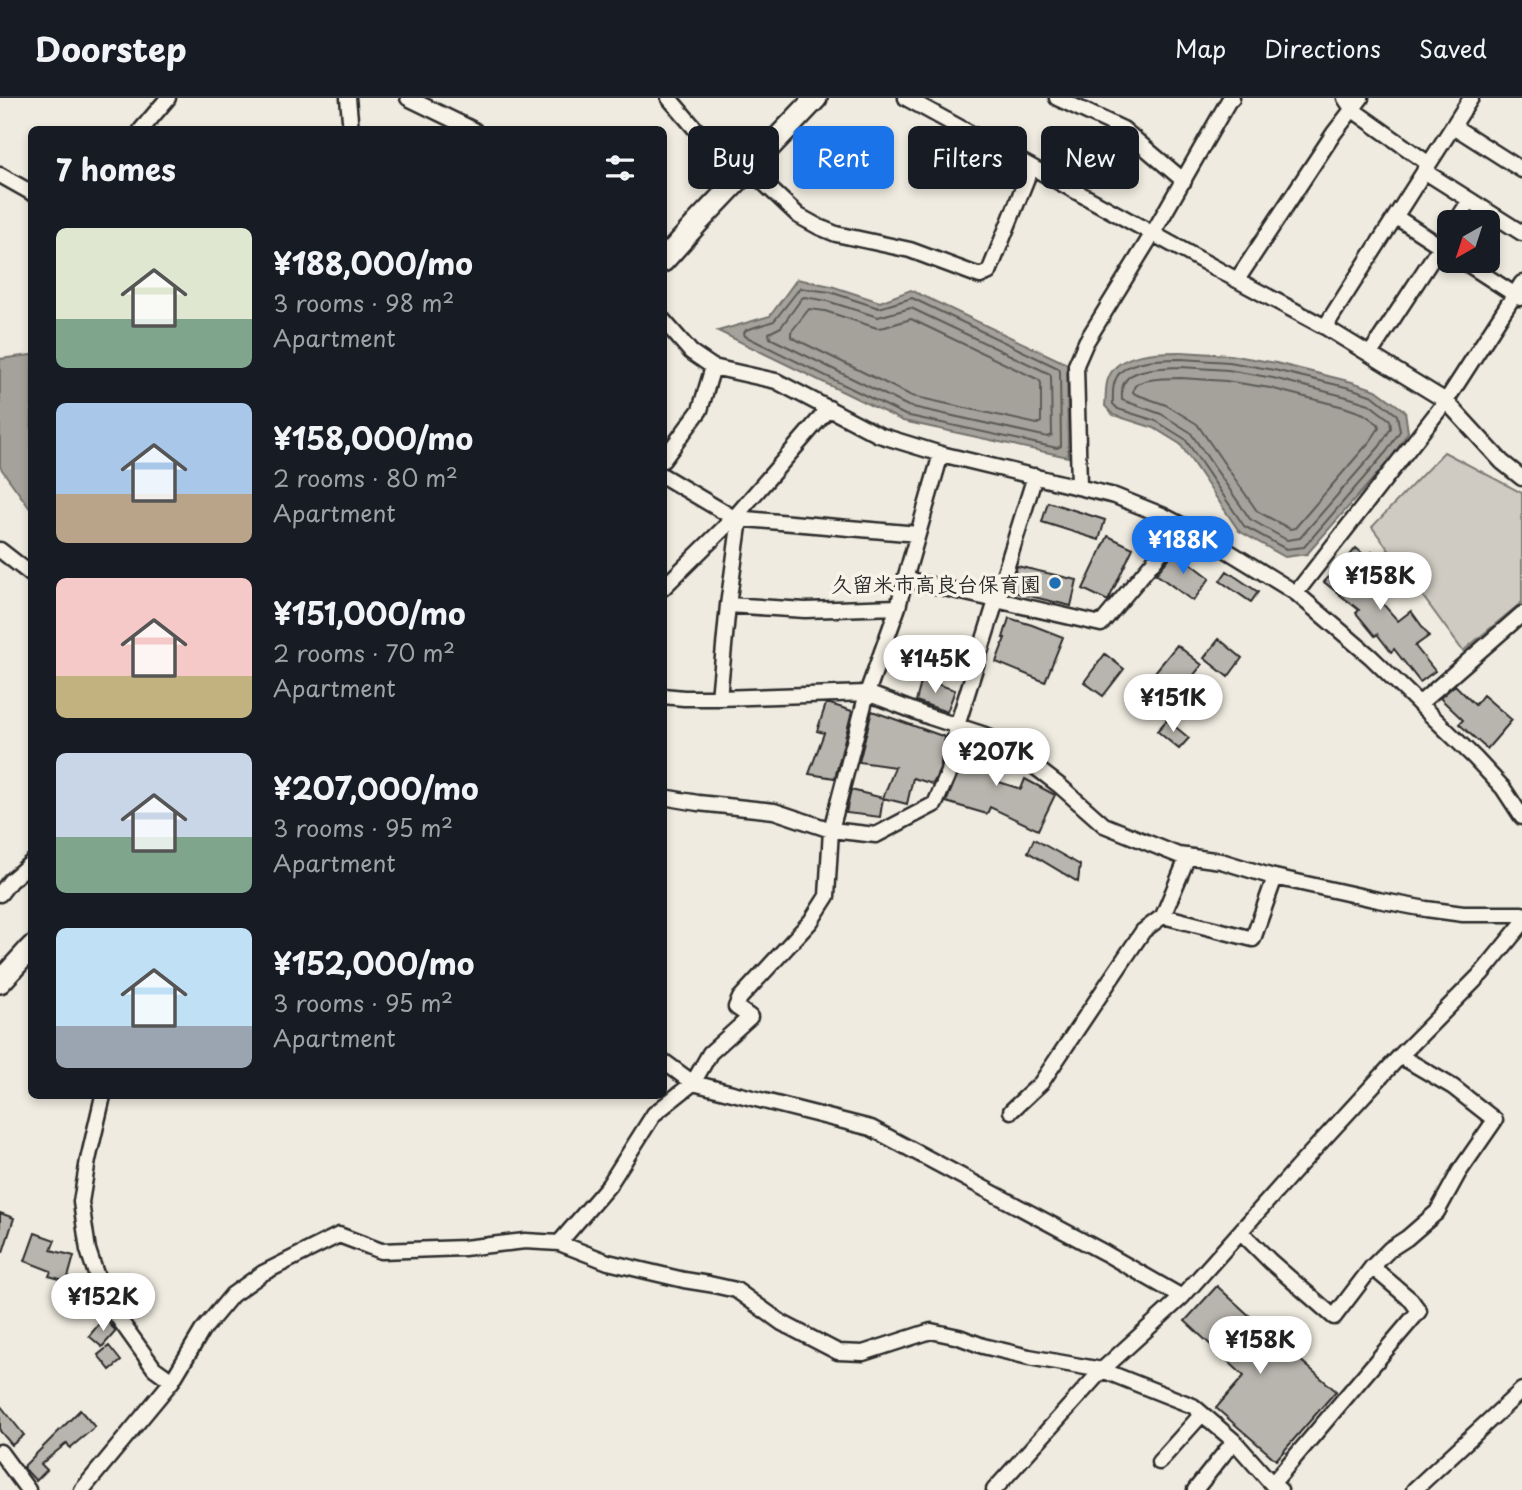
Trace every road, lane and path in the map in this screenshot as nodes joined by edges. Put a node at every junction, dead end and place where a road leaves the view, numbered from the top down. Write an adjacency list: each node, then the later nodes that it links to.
1 (168, 98): 11 (street)
2 (348, 98): 12 (street)
3 (408, 98): 13 (street)
4 (669, 98): 14 (street)
5 (906, 98): 17 (street)
6 (1058, 98): 21 (street)
7 (1471, 98): 15 (street)
8 (814, 99): 16 (highway)
9 (1231, 99): 21 (street)
10 (1353, 102): 18 (street); 34 (street)
11 (144, 126)
12 (351, 126)
13 (466, 126)
14 (697, 126)
15 (1453, 126): 18 (street); 19 (street)
16 (779, 136)
17 (1031, 168): 23 (street); 28 (street)
18 (1427, 168): 25 (street); 27 (street)
19 (1522, 170)
20 (0, 175): 24 (street)
21 (1184, 181): 28 (street)
22 (730, 189): 31 (highway)
23 (764, 189)
24 (28, 191)
25 (1470, 200): 26 (street); 29 (street)
26 (1464, 210)
27 (1395, 217): 30 (street); 37 (street)
28 (1153, 233): 34 (street); 47 (street)
29 (1522, 233)
30 (1437, 244)
31 (667, 257)
32 (1437, 260): 38 (street)
33 (1484, 273): 35 (street)
34 (1237, 280): 37 (street)
35 (1520, 293): 40 (street)
36 (667, 325): 39 (street)
37 (1325, 327): 38 (street)
38 (1370, 354): 40 (street)
39 (713, 367): 41 (street); 43 (street)
40 (1446, 401): 46 (street); 55 (street)
41 (829, 408): 42 (street); 48 (street)
42 (941, 454): 44 (street); 50 (street)
43 (667, 455)
44 (1035, 476): 47 (street); 56 (street)
45 (667, 478): 48 (street)
46 (1522, 478)
47 (1079, 486): 49 (street)
48 (737, 518): 50 (street); 54 (street); 57 (street)
49 (1183, 527): 55 (street); 56 (street)
50 (918, 534): 53 (street)
51 (0, 550): 52 (street)
52 (28, 572)
53 (905, 579): 56 (street); 58 (street)
54 (667, 584)
55 (1296, 593): 63 (street)
56 (995, 601): 64 (street)
57 (729, 605): 58 (street); 62 (street)
58 (898, 607): 60 (street)
59 (1522, 614): 63 (street)
60 (867, 693): 62 (street); 64 (street); 67 (street)
61 (667, 696): 62 (street)
62 (719, 698)
63 (1419, 704): 66 (street)
64 (957, 726): 67 (street); 68 (street)
65 (667, 798): 67 (street)
66 (1522, 817)
67 (831, 830): 79 (street)
68 (1188, 856): 70 (street); 73 (street)
69 (28, 865): 71 (street)
70 (1275, 877): 72 (street); 73 (street)
71 (0, 894)
72 (1522, 914)
73 (1163, 916): 81 (street)
74 (1522, 924): 77 (street)
75 (28, 951): 76 (highway)
76 (0, 982)
77 (1400, 1056): 82 (street); 84 (street)
78 (667, 1064): 79 (street)
79 (693, 1083): 83 (street); 85 (street)
80 (102, 1099): 87 (street)
81 (1011, 1111)
82 (1241, 1232): 84 (street); 85 (street)
83 (559, 1243): 86 (street); 87 (street)
84 (1372, 1267): 93 (street)
85 (1182, 1297): 86 (street)
86 (1102, 1370): 89 (street); 96 (street)
87 (172, 1381): 95 (street)
88 (1522, 1390): 98 (street)
89 (1202, 1414): 90 (street); 92 (street)
90 (1234, 1441): 93 (street); 97 (street)
91 (0, 1452): 94 (street)
92 (1160, 1462)
93 (1276, 1487)
94 (28, 1490)
95 (82, 1490)
96 (994, 1490)
97 (1195, 1490)
98 (1414, 1490)

